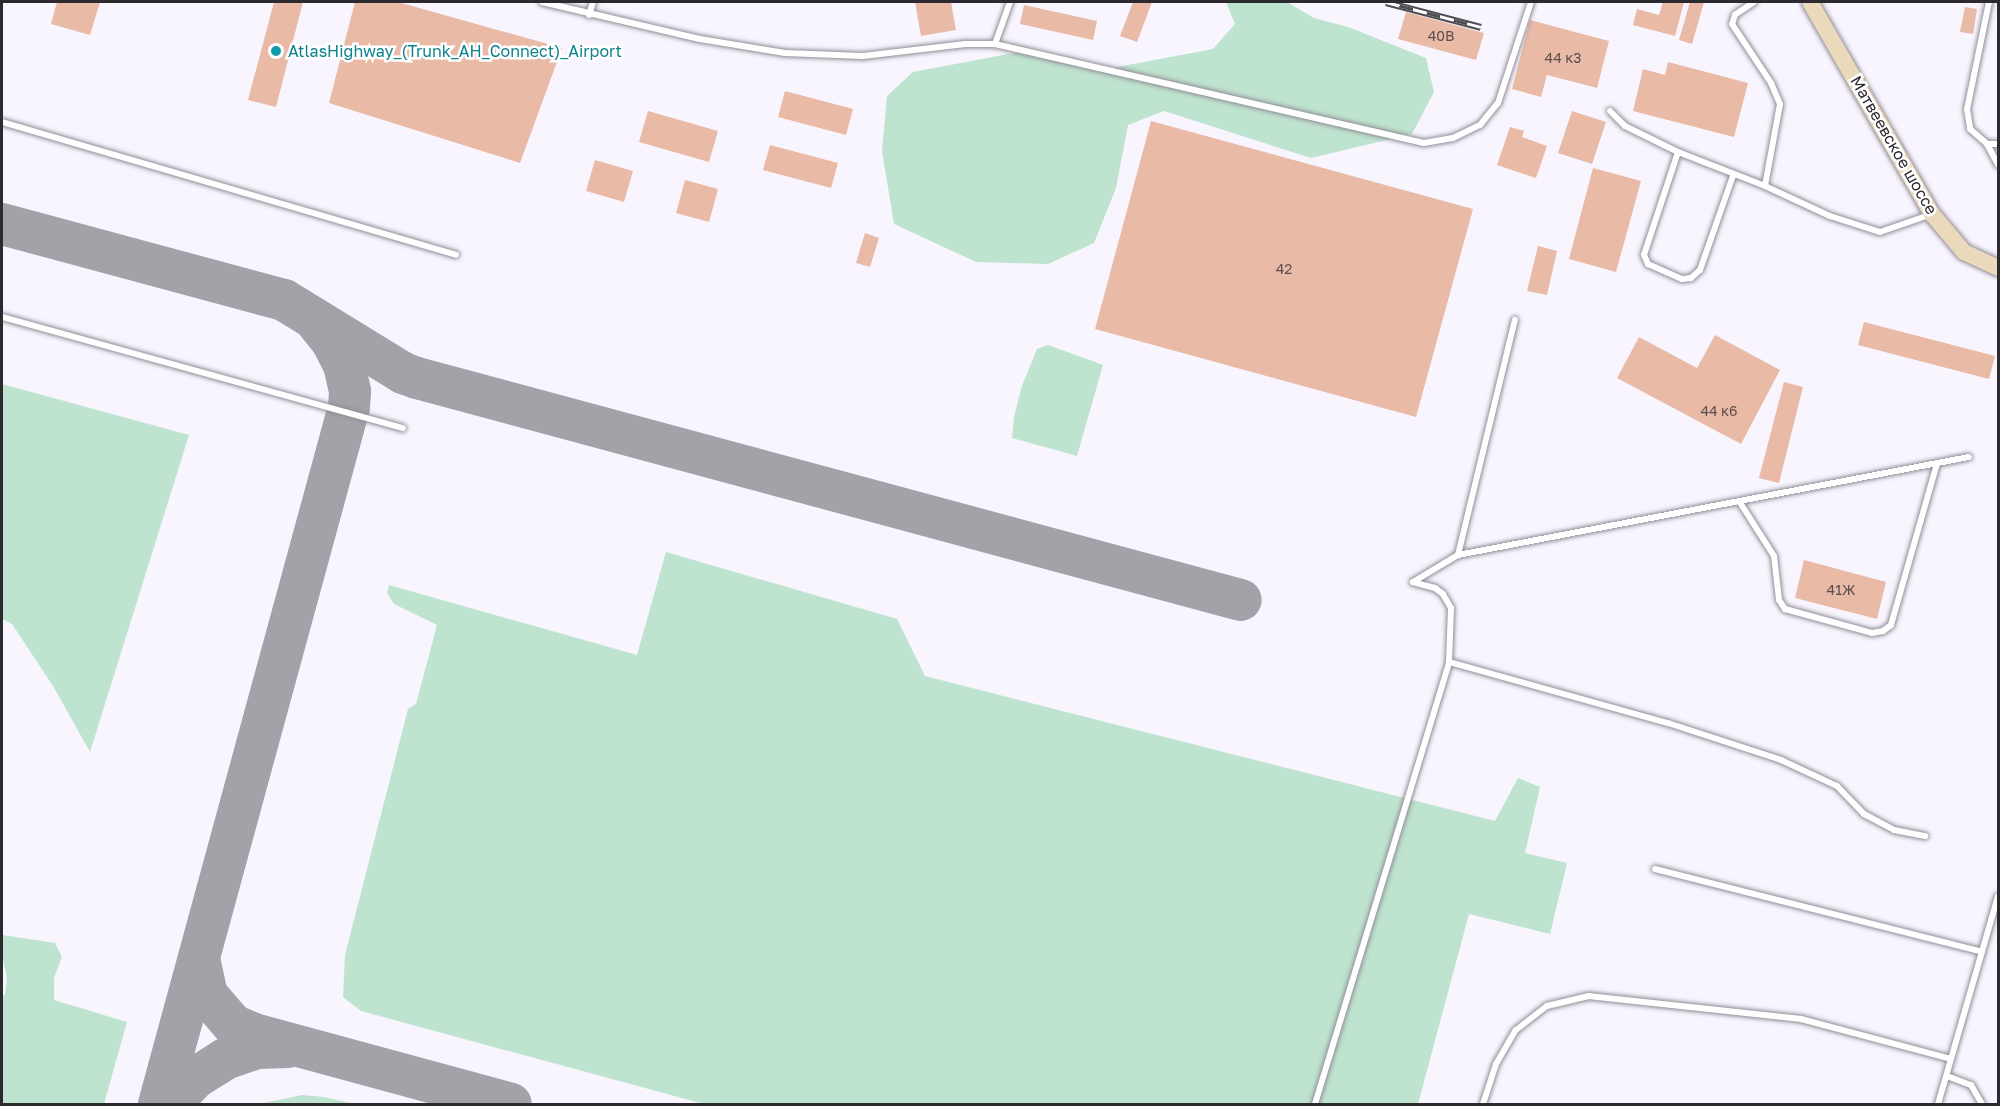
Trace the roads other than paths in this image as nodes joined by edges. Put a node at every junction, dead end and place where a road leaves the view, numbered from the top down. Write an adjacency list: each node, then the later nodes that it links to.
1 (542, 2): 8 (lane)
2 (593, 2): 8 (lane)
3 (1010, 2): 9 (lane)
4 (1531, 2): 9 (lane)
5 (1754, 2): 17 (lane)
6 (1810, 2): 18 (main road, Матвеевское шоссе)
7 (1989, 2): 12 (lane)
8 (589, 15): 9 (lane)
9 (995, 44)
10 (1610, 111): 14 (lane)
11 (2, 122): 19 (lane)
12 (1987, 144): 13 (lane); 15 (lane)
13 (1998, 144)
14 (1678, 152): 16 (lane); 16 (lane)
15 (1998, 165)
16 (1733, 176): 17 (lane)
17 (1765, 186): 18 (lane)
18 (1932, 214): 20 (main road, Матвеевское шоссе)
19 (456, 255)
20 (1998, 268)
21 (2, 317): 23 (lane)
22 (1515, 320): 27 (lane)
23 (403, 428)
24 (1969, 457): 25 (lane)
25 (1937, 464): 26 (lane); 26 (lane)
26 (1739, 501): 27 (lane)
27 (1458, 555): 28 (lane)
28 (1449, 662): 29 (lane); 35 (lane)
29 (1926, 836)
30 (1655, 869): 32 (lane)
31 (1998, 896): 32 (lane)
32 (1982, 952): 33 (lane)
33 (1951, 1059): 34 (lane); 36 (lane)
34 (1947, 1076): 37 (lane); 38 (lane)
35 (1315, 1104)
36 (1483, 1104)
37 (1938, 1104)
38 (1982, 1104)

